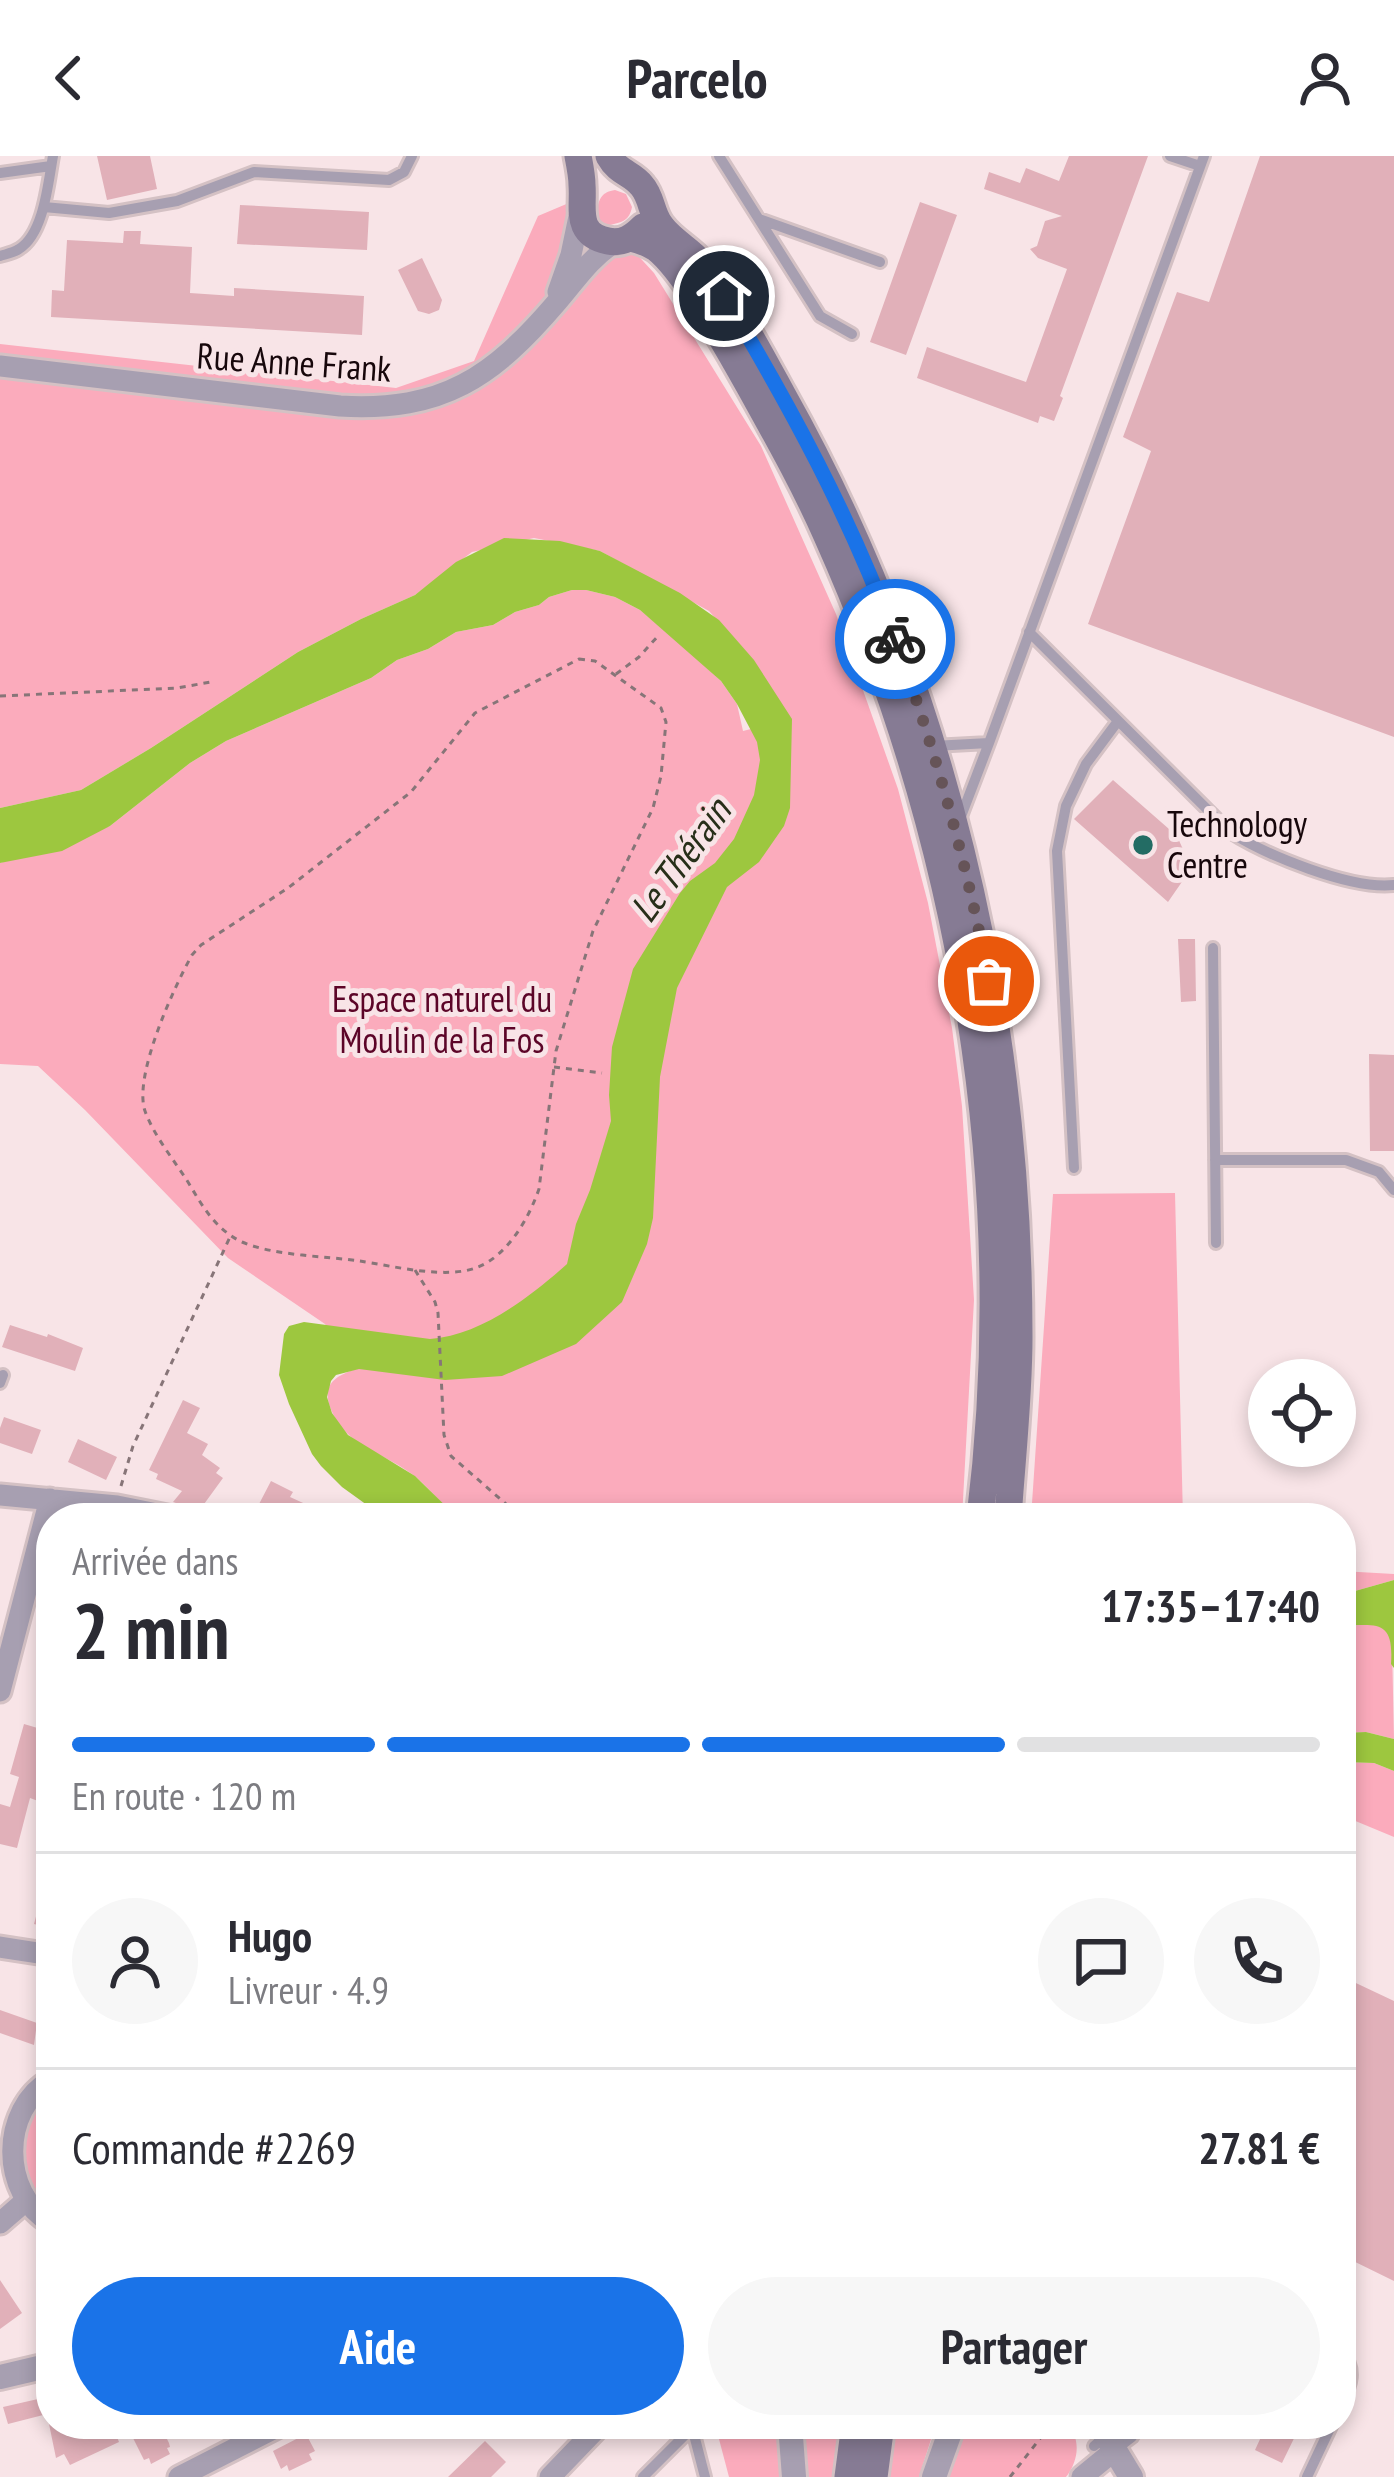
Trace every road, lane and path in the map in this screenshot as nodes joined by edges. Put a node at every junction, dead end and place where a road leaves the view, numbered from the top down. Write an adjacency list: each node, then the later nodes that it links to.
1 (412, 156): 10 (lane)
2 (578, 156): 9 (main road)
3 (719, 156): 12 (lane)
4 (1170, 156): 6 (lane)
5 (52, 161): 8 (lane); 10 (lane)
6 (1202, 161): 19 (lane)
7 (616, 165): 9 (main road); 11 (main road)
8 (0, 173)
9 (582, 202): 13 (main road); 16 (street, Rue Anne Frank)
10 (44, 207): 14 (lane)
11 (650, 207): 13 (main road); 26 (main road)
12 (759, 219): 15 (lane); 17 (lane)
13 (623, 240): 16 (street, Rue Anne Frank); 44 (main road)
14 (0, 256)
15 (880, 262)
16 (551, 309): 18 (street, Rue Anne Frank)
17 (852, 334)
18 (0, 366)
19 (1029, 632): 24 (lane); 25 (lane)
20 (658, 635): 21 (path)
21 (615, 675): 30 (path); 35 (path)
22 (211, 682): 23 (path)
23 (0, 696)
24 (1118, 721): 28 (lane); 33 (lane)
25 (989, 743): 26 (lane); 27 (lane)
26 (932, 746): 27 (main road)
27 (956, 827): 45 (main road)
28 (1394, 885)
29 (1213, 948): 32 (lane)
30 (552, 1067): 31 (path); 37 (path)
31 (602, 1073)
32 (1215, 1160): 34 (lane); 36 (lane)
33 (1074, 1168)
34 (1394, 1190)
35 (230, 1235): 37 (path); 42 (path)
36 (1216, 1244)
37 (414, 1269): 43 (path)
38 (0, 1495): 39 (street)
39 (50, 1499): 40 (street); 41 (street)
40 (49, 1503)
41 (88, 1503)
42 (118, 1503)
43 (505, 1503)
44 (981, 1503)
45 (1008, 1503)
46 (36, 1553): 47 (street)
47 (0, 1691)
48 (0, 1947): 49 (street)
49 (36, 1953)
50 (36, 2088): 51 (street)
51 (22, 2204): 52 (street); 53 (street)
52 (36, 2213)
53 (0, 2223)
54 (36, 2369): 55 (street)
55 (0, 2378)
56 (254, 2439): 67 (street)
57 (587, 2439): 68 (street)
58 (680, 2439): 69 (lane)
59 (695, 2439): 70 (lane)
60 (791, 2439): 71 (street)
61 (854, 2439): 72 (main road)
62 (879, 2439): 73 (main road)
63 (948, 2439): 74 (street)
64 (1040, 2439): 75 (path)
65 (1325, 2439): 78 (lane)
66 (1104, 2443): 76 (street); 77 (street)
67 (179, 2477)
68 (550, 2477)
69 (643, 2477)
70 (705, 2477)
71 (794, 2477)
72 (848, 2477)
73 (874, 2477)
74 (934, 2477)
75 (1010, 2477)
76 (1082, 2477)
77 (1131, 2477)
78 (1307, 2477)

